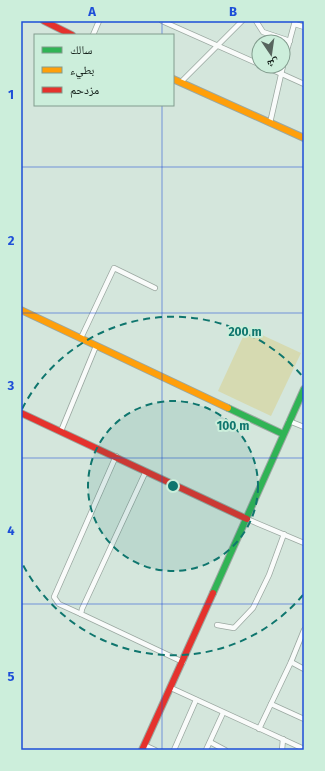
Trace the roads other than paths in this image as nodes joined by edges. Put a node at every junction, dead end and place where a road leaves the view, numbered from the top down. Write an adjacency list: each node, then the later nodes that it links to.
1 (44, 21): 8 (street)
2 (99, 21): 9 (street)
3 (162, 21): 12 (street)
4 (242, 21): 12 (street)
5 (256, 21): 10 (street)
6 (295, 22): 7 (street); 11 (street)
7 (304, 27)
8 (70, 34)
9 (93, 34)
10 (268, 34)
11 (291, 38)
12 (218, 46): 13 (street); 17 (street)
13 (251, 60)
14 (281, 74): 19 (street)
15 (283, 74): 18 (street)
16 (174, 79): 17 (street)
17 (181, 82): 19 (street)
18 (304, 84)
19 (270, 123): 20 (street)
20 (304, 138)
21 (155, 288): 23 (street)
22 (21, 310): 23 (street)
23 (81, 338): 24 (street)
24 (96, 346): 29 (street); 30 (street)
25 (304, 389): 27 (street)
26 (21, 413): 29 (street)
27 (289, 421): 28 (street); 30 (street)
28 (304, 427)
29 (61, 431): 31 (street)
30 (283, 434): 33 (street)
31 (116, 456): 32 (street); 36 (street)
32 (146, 470): 33 (street); 36 (street)
33 (247, 519): 34 (street); 39 (street)
34 (284, 534): 35 (street); 37 (street)
35 (304, 543)
36 (81, 614): 39 (street)
37 (217, 625)
38 (304, 630): 40 (street)
39 (183, 662): 42 (street)
40 (291, 662): 41 (street); 44 (street)
41 (304, 668)
42 (171, 688): 43 (street); 50 (street)
43 (196, 700): 45 (street); 53 (street)
44 (271, 704): 46 (street); 47 (street)
45 (223, 712): 47 (street); 49 (street)
46 (304, 719)
47 (259, 728): 48 (street)
48 (283, 739): 51 (street); 56 (street)
49 (210, 742): 54 (street); 55 (street)
50 (143, 747): 52 (street)
51 (304, 749)
52 (155, 750)
53 (174, 750)
54 (206, 750)
55 (225, 750)
56 (282, 750)

